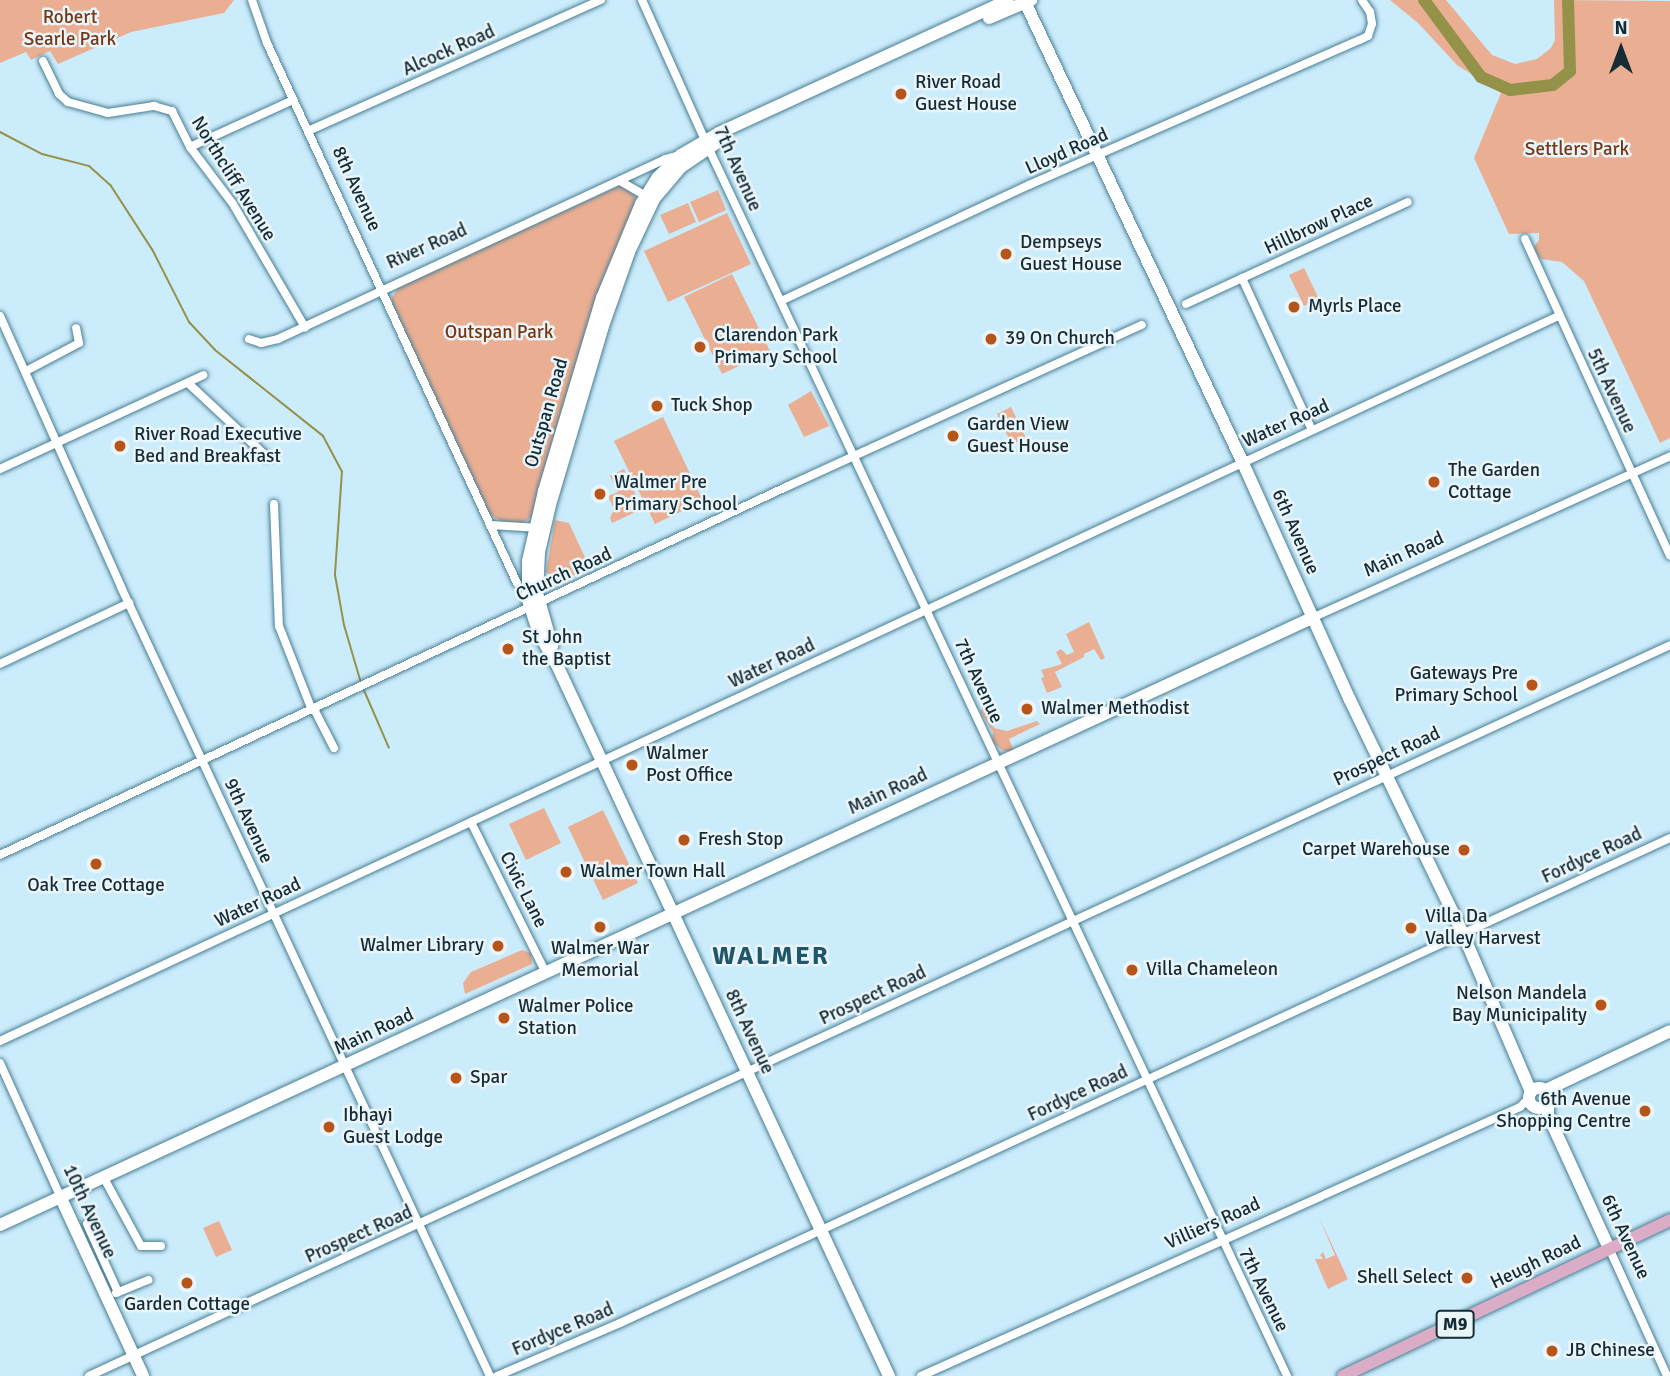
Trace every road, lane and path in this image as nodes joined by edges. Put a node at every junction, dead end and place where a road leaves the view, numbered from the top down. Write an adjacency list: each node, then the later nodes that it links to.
1 (252, 0): 9 (street, 8th Avenue)
2 (601, 0): 10 (street, Alcock Road)
3 (642, 0): 11 (street, 7th Avenue)
4 (1007, 0): 7 (street)
5 (1363, 0): 14 (street, Lloyd Road)
6 (1027, 1): 7 (street); 14 (street, 6th Avenue)
7 (898, 55): 11 (street)
8 (43, 61): 12 (street, Northcliff Avenue)
9 (293, 100): 10 (street, 8th Avenue); 12 (street)
10 (308, 131): 21 (street, 8th Avenue)
11 (708, 143): 13 (street, Outspan Road); 16 (street, Outspan Road); 23 (street, 7th Avenue)
12 (190, 147): 28 (street, Northcliff Avenue)
13 (681, 155): 15 (street, River Road); 16 (street, Outspan Road)
14 (1096, 156): 23 (street, Lloyd Road); 39 (street, 6th Avenue)
15 (620, 181): 16 (street); 20 (street, River Road)
16 (650, 197): 44 (street, Outspan Road)
17 (1408, 202): 19 (street, Hillbrow Place)
18 (1525, 239): 26 (street, 5th Avenue)
19 (1242, 278): 24 (street, Hillbrow Place); 34 (street)
20 (399, 281): 21 (street, River Road); 22 (street)
21 (382, 289): 22 (street, 8th Avenue); 28 (street, River Road)
22 (388, 301): 43 (street, 8th Avenue)
23 (781, 301): 38 (street, 7th Avenue)
24 (1186, 303)
25 (0, 316): 31 (street, 9th Avenue)
26 (1558, 316): 34 (street, Water Road); 41 (street, 5th Avenue)
27 (1142, 325): 38 (street, Church Road)
28 (305, 327): 30 (street, River Road)
29 (76, 328): 31 (street)
30 (250, 339)
31 (26, 371): 35 (street, 9th Avenue)
32 (203, 375): 33 (street)
33 (188, 383): 35 (street); 37 (street)
34 (1312, 430): 39 (street, Water Road)
35 (58, 442): 40 (street); 47 (street, 9th Avenue)
36 (1670, 456): 41 (street, Main Road)
37 (267, 457)
38 (855, 457): 48 (street, Church Road); 49 (street, 7th Avenue)
39 (1242, 461): 49 (street, Water Road); 50 (street, 6th Avenue)
40 (0, 469)
41 (1631, 474): 45 (street, 5th Avenue); 50 (street, Main Road)
42 (274, 504): 53 (street)
43 (491, 526): 44 (street); 46 (street, 8th Avenue)
44 (539, 528): 48 (street, Outspan Road)
45 (1670, 555)
46 (517, 583)
47 (129, 603): 52 (street); 55 (street, 9th Avenue)
48 (535, 606): 53 (street, Church Road); 56 (street, 8th Avenue)
49 (926, 608): 56 (street, Water Road); 57 (street, 7th Avenue)
50 (1312, 618): 57 (street, Main Road); 58 (street, 6th Avenue)
51 (1670, 645): 58 (street, Prospect Road)
52 (0, 664)
53 (313, 709): 54 (street); 55 (street, Church Road)
54 (334, 748)
55 (202, 760): 61 (street, Church Road); 63 (street, 9th Avenue)
56 (601, 760): 59 (street, Water Road); 62 (street, 8th Avenue)
57 (999, 762): 62 (street, Main Road); 64 (street, 7th Avenue)
58 (1386, 775): 64 (street, Prospect Road); 65 (street, 6th Avenue)
59 (471, 822): 63 (street, Water Road); 66 (street, Civic Lane)
60 (1670, 838): 65 (street, Fordyce Road)
61 (0, 855)
62 (673, 912): 66 (street, Main Road); 72 (street, 8th Avenue)
63 (274, 914): 69 (street, Water Road); 71 (street, 9th Avenue)
64 (1074, 921): 72 (street, Prospect Road); 73 (street, 7th Avenue)
65 (1463, 934): 73 (street, Fordyce Road); 74 (street, 6th Avenue)
66 (546, 973): 71 (street, Main Road)
67 (1670, 1031): 74 (street, Villiers Road)
68 (1670, 1040): 74 (street, Villiers Road)
69 (0, 1041)
70 (0, 1063): 77 (street, 10th Avenue)
71 (345, 1066): 75 (street, Main Road); 80 (street, 9th Avenue)
72 (746, 1072): 80 (street, Prospect Road); 82 (street, 8th Avenue)
73 (1148, 1078): 82 (street, Fordyce Road); 83 (street, 7th Avenue)
74 (1537, 1099): 83 (street, Villiers Road); 85 (street, 6th Avenue)
75 (125, 1169): 76 (street, Main Road); 77 (street, Main Road)
76 (105, 1180): 77 (street, Main Road); 84 (street)
77 (61, 1199): 81 (street, Main Road); 87 (street, 10th Avenue)
78 (1670, 1220): 85 (main road, Heugh Road / M9)
79 (87, 1224): 87 (street)
80 (419, 1225): 88 (street, Prospect Road); 91 (street, 9th Avenue)
81 (0, 1227)
82 (820, 1231): 92 (street, Fordyce Road); 93 (street, 8th Avenue)
83 (1222, 1241): 94 (street, Villiers Road); 95 (street, 7th Avenue)
84 (161, 1246)
85 (1609, 1248): 96 (main road, Heugh Road / M9); 97 (street, 6th Avenue)
86 (148, 1280): 87 (street)
87 (112, 1295): 88 (street, 10th Avenue)
88 (134, 1355): 89 (street, Prospect Road); 90 (street, 10th Avenue)
89 (89, 1376)
90 (143, 1376)
91 (490, 1376)
92 (497, 1376)
93 (889, 1376)
94 (921, 1376)
95 (1287, 1376)
96 (1343, 1376)
97 (1667, 1376)

